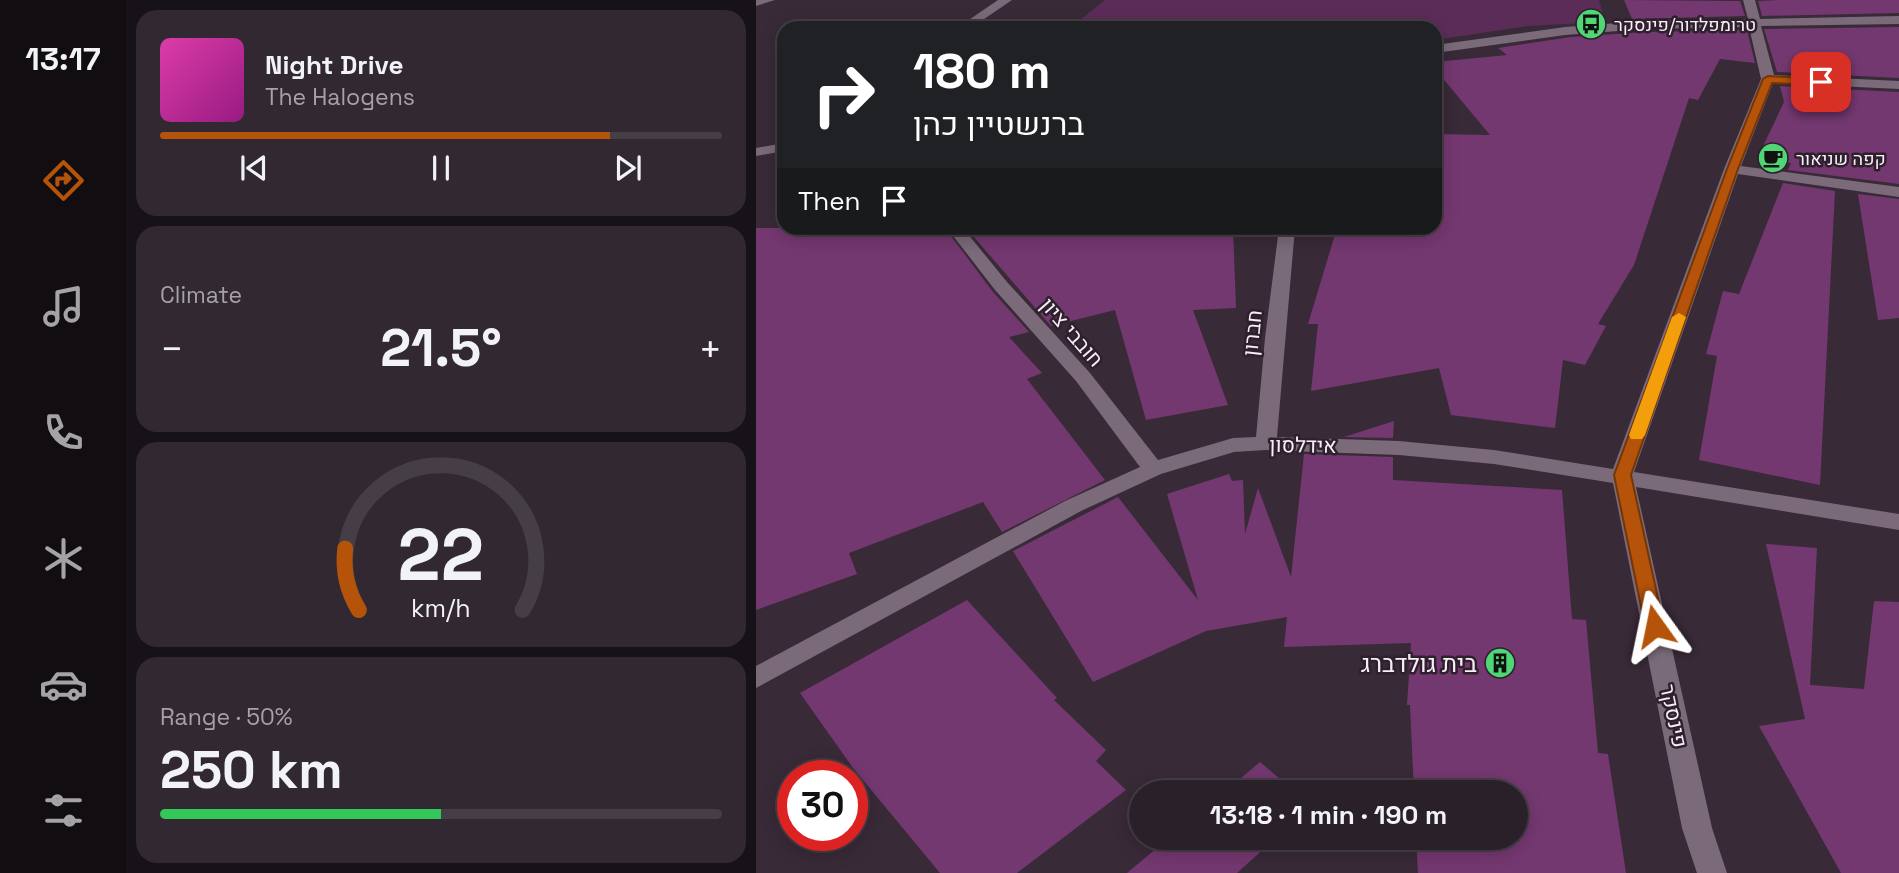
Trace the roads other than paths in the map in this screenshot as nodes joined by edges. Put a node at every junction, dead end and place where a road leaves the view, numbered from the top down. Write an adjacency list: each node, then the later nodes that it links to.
1 (769, 0): 4 (street)
2 (1006, 0): 6 (street)
3 (1749, 0): 7 (street)
4 (756, 3)
5 (1899, 20): 7 (street)
6 (974, 21)
7 (1754, 24): 8 (street); 9 (street)
8 (1442, 49)
9 (1768, 79): 10 (street); 13 (street)
10 (1899, 85)
11 (777, 148): 12 (street)
12 (756, 152)
13 (1732, 169): 14 (street); 19 (street)
14 (1899, 192)
15 (961, 235): 18 (street, חובבי ציון)
16 (1286, 235): 17 (street, חברון)
17 (1266, 443): 18 (street, אידלסון); 19 (street, אידלסון)
18 (1153, 469): 21 (street, אידלסון)
19 (1622, 475): 20 (street, אידלסון); 22 (street, פינסקר)
20 (1899, 523)
21 (756, 678)
22 (1712, 873)

